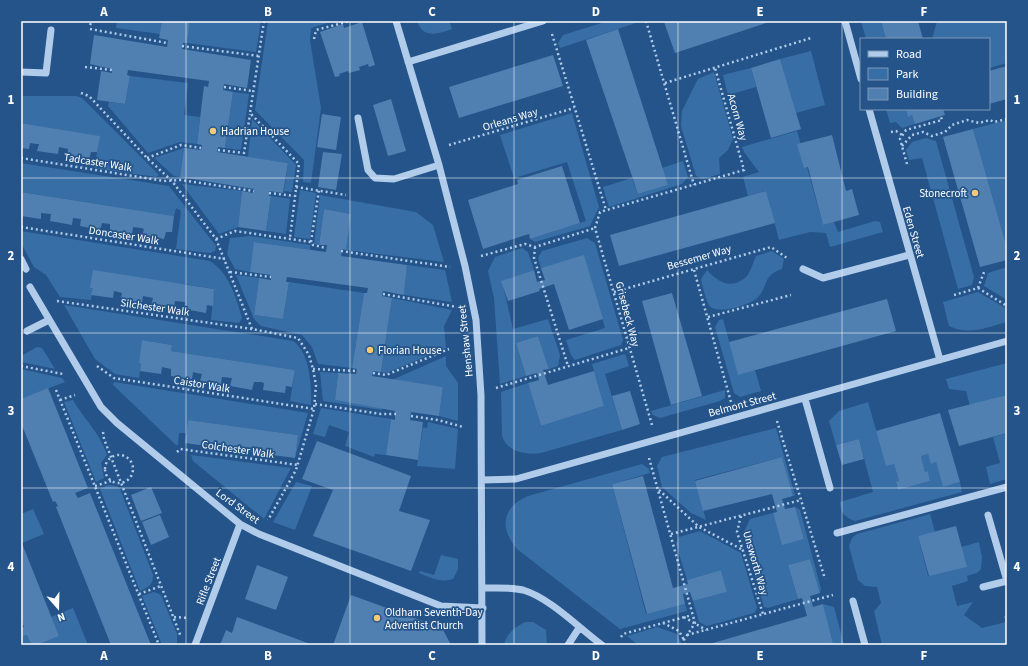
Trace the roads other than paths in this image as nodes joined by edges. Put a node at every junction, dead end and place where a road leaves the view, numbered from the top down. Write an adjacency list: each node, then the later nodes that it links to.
1 (396, 21): 5 (street, Henshaw Street)
2 (543, 21): 5 (street)
3 (845, 21): 7 (street)
4 (51, 30): 6 (street)
5 (408, 62): 10 (street, Henshaw Street)
6 (21, 72)
7 (860, 75)
8 (869, 110): 11 (street, Eden Street)
9 (358, 118): 10 (street)
10 (439, 165): 21 (street, Henshaw Street)
11 (909, 255): 14 (street); 19 (street, Eden Street)
12 (21, 258): 13 (street)
13 (26, 269)
14 (803, 269)
15 (30, 287): 16 (street, Lord Street)
16 (49, 320): 17 (street); 25 (street, Lord Street)
17 (27, 331)
18 (1007, 341): 19 (street, Belmont Street)
19 (940, 360): 20 (street, Belmont Street)
20 (804, 399): 21 (street, Belmont Street); 23 (street)
21 (482, 480): 29 (street, Henshaw Street)
22 (1007, 487): 26 (street)
23 (830, 488)
24 (988, 515): 27 (street)
25 (240, 524): 31 (street, Lord Street); 33 (street, Rifle Street)
26 (837, 533)
27 (1007, 581): 28 (street)
28 (983, 587)
29 (483, 588): 31 (street, Henshaw Street); 32 (street)
30 (853, 601): 37 (street)
31 (483, 608): 34 (street, Henshaw Street)
32 (579, 628): 35 (street); 36 (street)
33 (196, 645)
34 (482, 645)
35 (568, 645)
36 (602, 645)
37 (865, 645)

